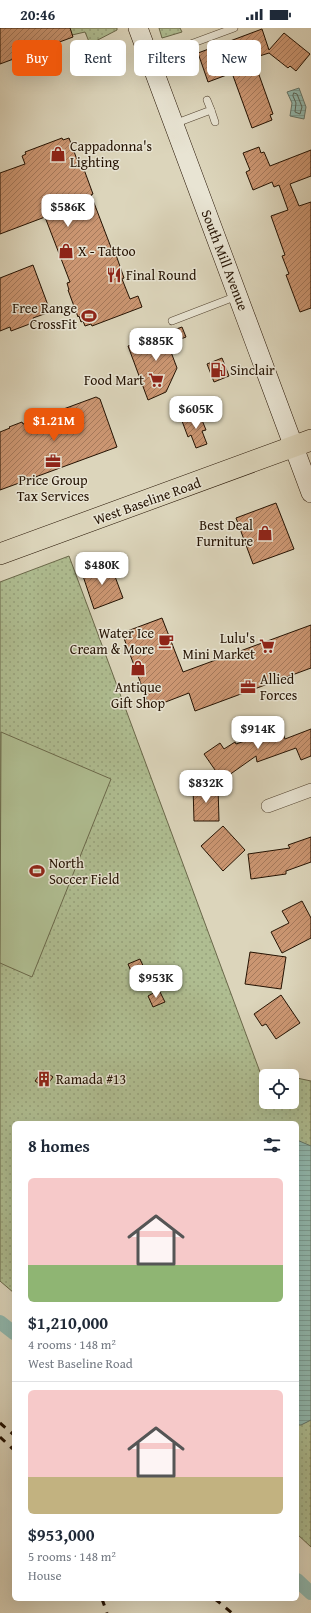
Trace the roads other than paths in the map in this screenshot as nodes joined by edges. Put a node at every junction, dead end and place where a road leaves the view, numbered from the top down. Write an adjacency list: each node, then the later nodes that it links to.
1 (138, 28): 3 (main road, South Mill Avenue)
2 (234, 28): 4 (lane)
3 (142, 40)
4 (199, 41)
5 (156, 76): 9 (main road, South Mill Avenue)
6 (207, 100): 7 (lane)
7 (211, 110): 8 (lane); 9 (lane)
8 (215, 122)
9 (174, 124): 10 (main road, South Mill Avenue)
10 (238, 295): 11 (lane); 12 (main road, South Mill Avenue)
11 (172, 321)
12 (302, 443): 13 (main road, South Mill Avenue); 14 (main road, West Baseline Road)
13 (311, 493)
14 (0, 554)
15 (311, 790): 16 (street)
16 (268, 806)

